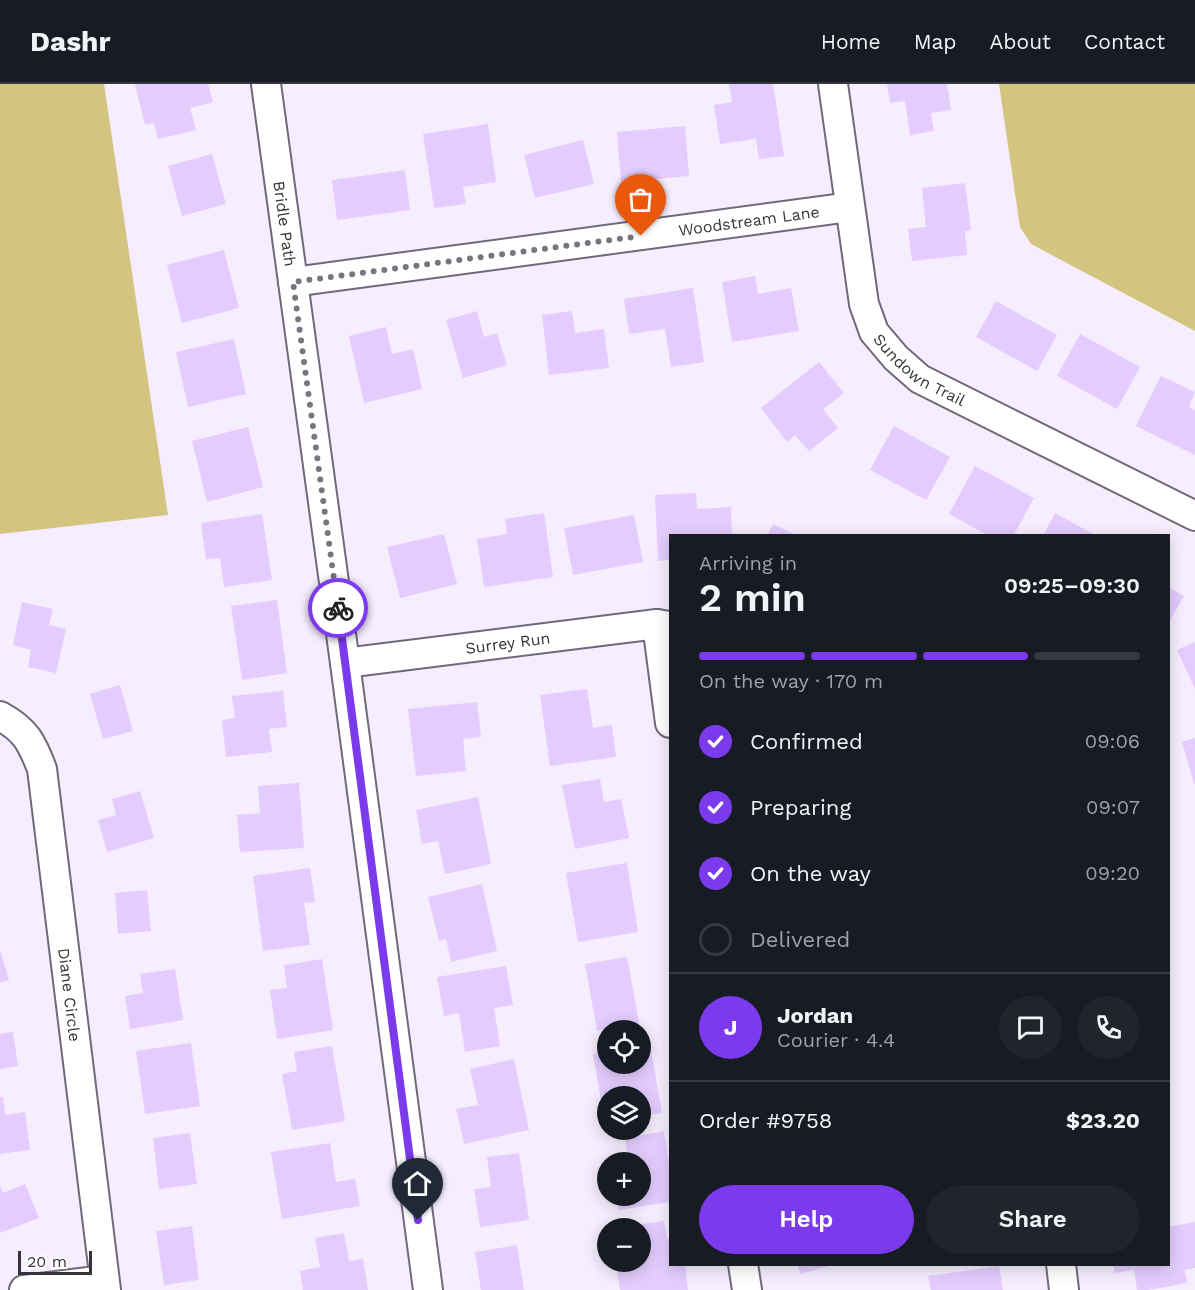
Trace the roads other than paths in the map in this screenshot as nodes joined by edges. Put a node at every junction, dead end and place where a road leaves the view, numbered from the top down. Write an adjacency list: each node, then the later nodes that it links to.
1 (266, 84): 4 (street, Bridle Path)
2 (834, 84): 3 (street, Sundown Trail)
3 (850, 207): 4 (street, Woodstream Lane); 5 (street, Sundown Trail)
4 (293, 282): 7 (street, Bridle Path)
5 (1195, 516)
6 (664, 625): 7 (street, Surrey Run); 8 (street)
7 (345, 663): 14 (street, Bridle Path)
8 (669, 707)
9 (0, 716): 12 (street, Diane Circle)
10 (743, 1266): 15 (street)
11 (1061, 1266): 16 (street)
12 (105, 1285): 13 (street)
13 (24, 1290)
14 (428, 1290)
15 (747, 1290)
16 (1065, 1290)

